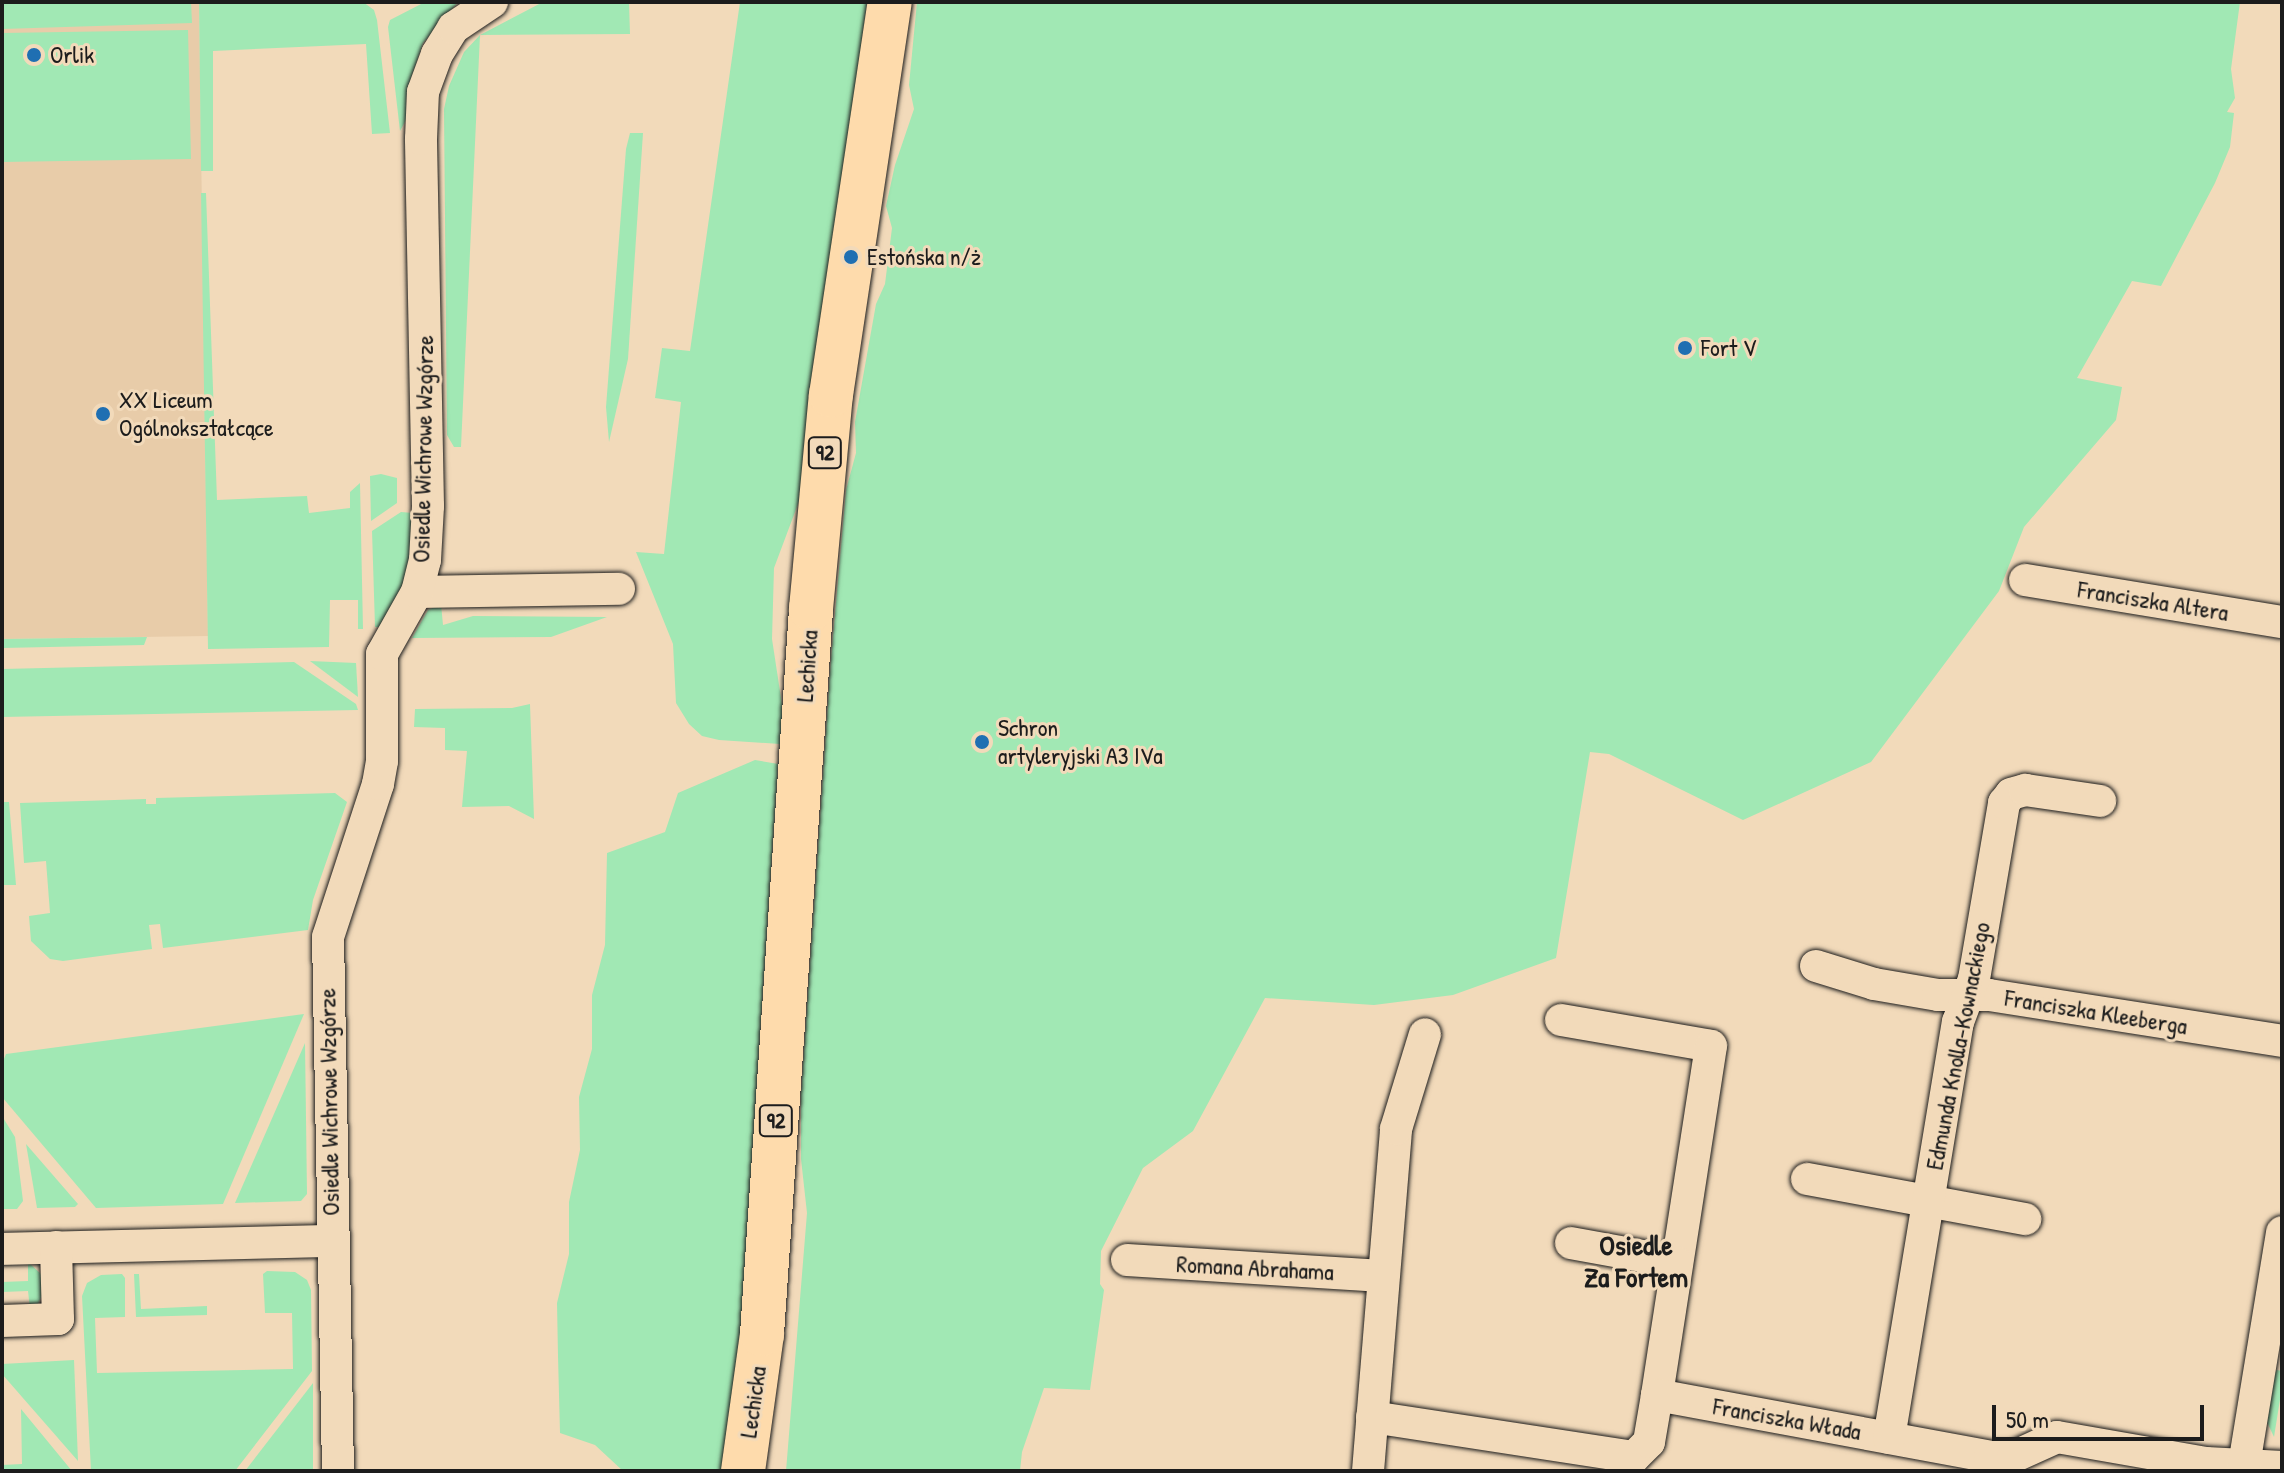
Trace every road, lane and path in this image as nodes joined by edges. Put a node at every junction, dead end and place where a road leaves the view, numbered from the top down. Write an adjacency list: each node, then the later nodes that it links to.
1 (492, 2): 5 (street, Osiedle Wichrowe Wzgórze)
2 (890, 2): 25 (main road, Lechicka / 92)
3 (2025, 580): 6 (street, Franciszka Altera)
4 (619, 589): 5 (street)
5 (417, 592): 17 (street, Osiedle Wichrowe Wzgórze)
6 (2282, 622)
7 (2100, 801): 9 (street, Edmunda Knolla-Kownackiego)
8 (1816, 966): 9 (street, Franciszka Kleeberga)
9 (1968, 995): 12 (street, Franciszka Kleeberga); 14 (street, Edmunda Knolla-Kownackiego)
10 (1561, 1020): 22 (street)
11 (1425, 1034): 23 (street)
12 (2282, 1041)
13 (1807, 1179): 14 (street)
14 (1927, 1203): 15 (street); 28 (street, Edmunda Knolla-Kownackiego)
15 (2025, 1219)
16 (2282, 1232): 30 (street)
17 (331, 1241): 19 (street, Osiedle Wichrowe Wzgórze); 31 (street, Osiedle Wichrowe Wzgórze)
18 (1571, 1243): 22 (street)
19 (56, 1247): 20 (street, Osiedle Wichrowe Wzgórze); 24 (street)
20 (2, 1249)
21 (1127, 1260): 23 (street, Romana Abrahama)
22 (1676, 1262): 26 (street)
23 (1382, 1276): 27 (street)
24 (2, 1321)
25 (762, 1334): 32 (main road, Lechicka / 92); 33 (main road, Lechicka / 92)
26 (1657, 1395): 27 (street); 28 (street, Franciszka Włada)
27 (1372, 1417): 34 (street)
28 (1889, 1438): 30 (street, Franciszka Włada)
29 (2282, 1467): 30 (street, Franciszka Włada)
30 (2244, 1468)
31 (338, 1471)
32 (743, 1471)
33 (765, 1471)
34 (1368, 1471)

